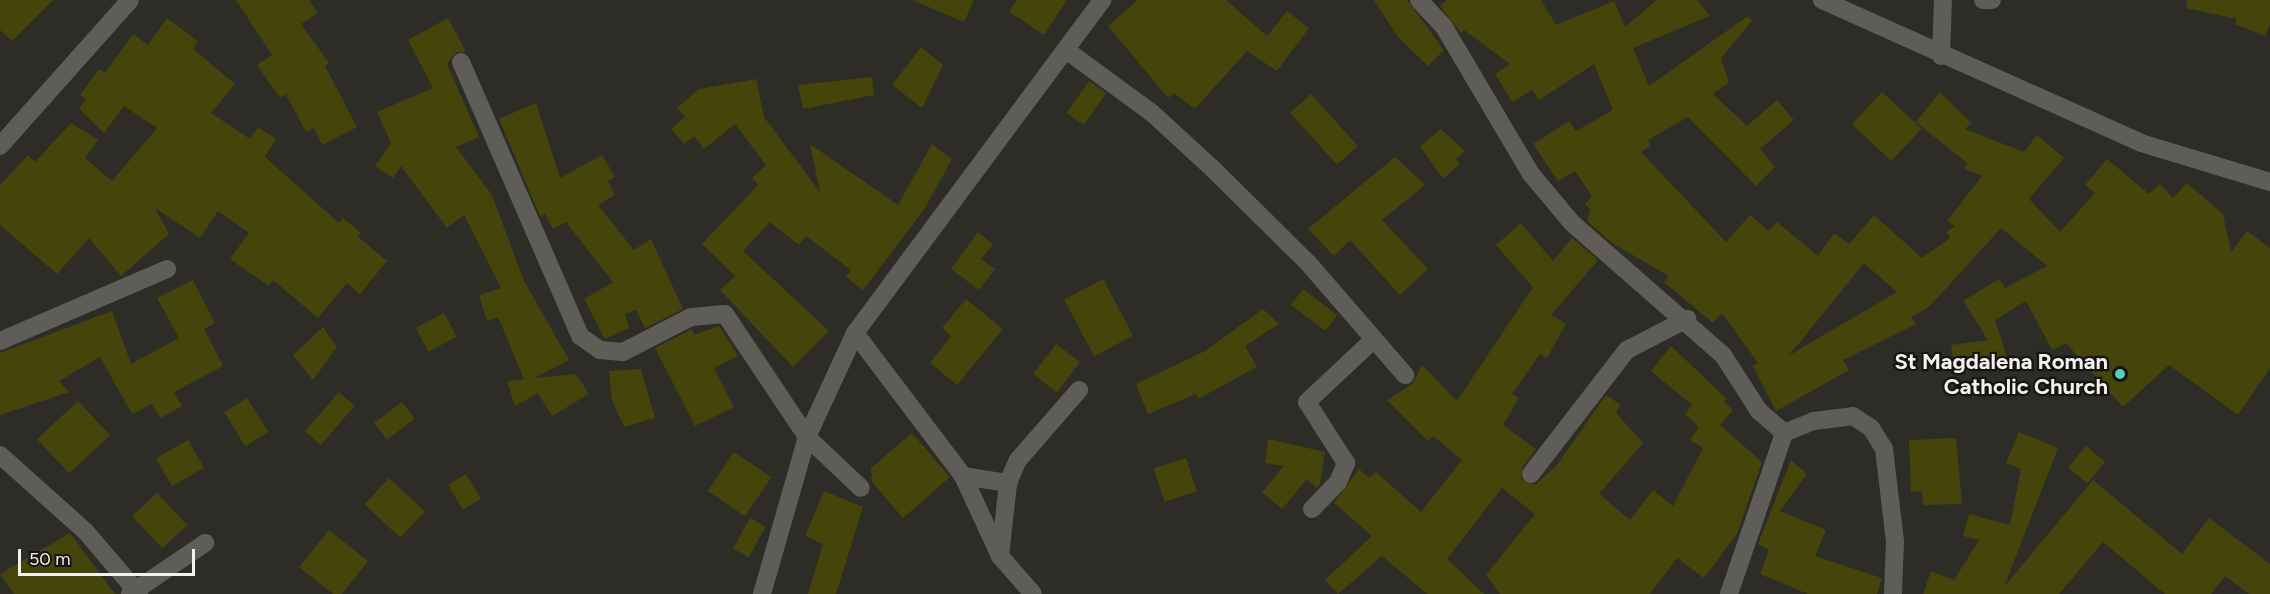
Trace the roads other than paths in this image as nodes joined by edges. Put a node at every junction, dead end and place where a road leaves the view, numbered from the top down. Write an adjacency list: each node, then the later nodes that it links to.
1 (130, 0): 11 (street)
2 (1102, 0): 8 (street)
3 (1419, 0): 14 (street)
4 (1822, 0): 9 (street)
5 (1943, 0): 9 (street)
6 (1983, 0): 7 (street)
7 (1992, 0)
8 (1066, 50): 15 (street); 16 (street)
9 (1941, 56): 12 (street)
10 (461, 62): 21 (street)
11 (0, 146)
12 (2270, 182)
13 (166, 269): 17 (street)
14 (1687, 319): 20 (street); 23 (street)
15 (855, 333): 21 (street); 24 (street)
16 (1373, 340): 18 (street); 27 (street)
17 (0, 341)
18 (1405, 375)
19 (1079, 390): 25 (street)
20 (1784, 433): 33 (street); 34 (street)
21 (807, 436): 26 (street); 31 (street)
22 (0, 455): 30 (street)
23 (1531, 474)
24 (963, 476): 25 (street); 29 (street)
25 (1008, 483): 29 (street)
26 (861, 488)
27 (1312, 509)
28 (205, 543): 30 (street)
29 (1000, 556): 32 (street)
30 (135, 593)
31 (762, 594)
32 (1033, 594)
33 (1728, 594)
34 (1893, 594)

